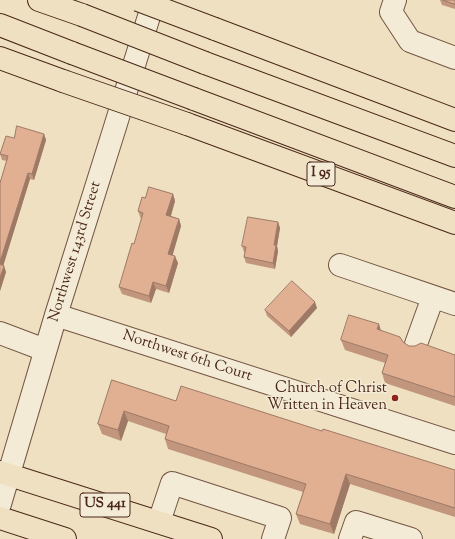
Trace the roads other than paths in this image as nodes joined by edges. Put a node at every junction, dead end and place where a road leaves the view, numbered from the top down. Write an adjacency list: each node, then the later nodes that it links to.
1 (39, 0): 9 (main road, bridge)
2 (138, 0): 8 (main road, bridge)
3 (154, 0): 15 (street, Northwest 143rd Street)
4 (394, 0): 7 (street)
5 (0, 25): 10 (main road, bridge)
6 (0, 58): 11 (main road, I 95, bridge)
7 (455, 58)
8 (455, 120)
9 (455, 156)
10 (455, 197)
11 (455, 224)
12 (340, 265): 13 (street)
13 (432, 297): 14 (street); 17 (street)
14 (455, 304)
15 (56, 315): 18 (street, Northwest 143rd Street); 19 (street, Northwest 6th Court)
16 (0, 333): 18 (street)
17 (416, 344)
18 (45, 350): 20 (street, Northwest 143rd Street)
19 (455, 443)
20 (4, 473): 21 (street, Northwest 143rd Street); 23 (main road, US 441)
21 (0, 504)
22 (0, 518): 24 (main road)
23 (159, 522): 25 (main road, US 441); 26 (street)
24 (65, 539)
25 (211, 539)
26 (273, 539)
27 (350, 539): 28 (street)
28 (411, 539)

